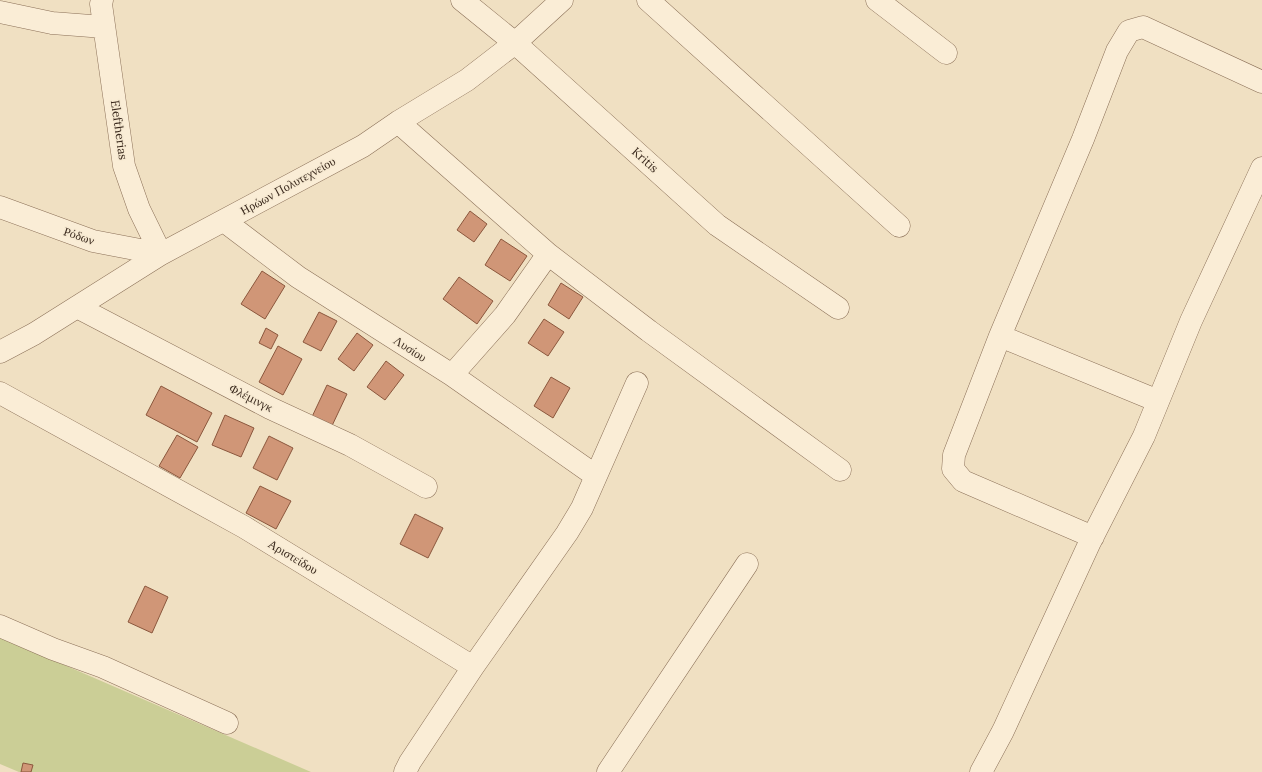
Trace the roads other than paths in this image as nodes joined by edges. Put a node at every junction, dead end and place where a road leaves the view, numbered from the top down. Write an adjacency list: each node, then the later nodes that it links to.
1 (102, 0): 7 (street, Eleftherias)
2 (462, 0): 8 (street, Kritis)
3 (562, 0): 8 (street, Ηρώων Πολυτεχνείου)
4 (648, 0): 15 (street)
5 (877, 0): 9 (street)
6 (0, 12): 7 (street)
7 (104, 27): 16 (street, Eleftherias)
8 (515, 43): 11 (street, Ηρώων Πολυτεχνείου); 19 (street, Kritis)
9 (946, 53)
10 (1262, 82): 20 (street)
11 (398, 122): 14 (street, Ηρώων Πολυτεχνείου); 17 (street)
12 (1262, 168): 25 (street)
13 (0, 207): 16 (street, Ρόδων)
14 (224, 221): 16 (street, Ηρώων Πολυτεχνείου); 22 (street, Λυσίου)
15 (899, 226)
16 (161, 254): 18 (street, Ηρώων Πολυτεχνείου)
17 (548, 254): 22 (street); 26 (street)
18 (77, 307): 21 (street, Ηρώων Πολυτεχνείου); 28 (street, Φλέμινγκ)
19 (838, 308)
20 (1000, 336): 25 (street); 29 (street)
21 (0, 352)
22 (452, 375): 27 (street, Λυσίου)
23 (638, 383): 27 (street)
24 (0, 392): 32 (street, Αριστείδου)
25 (1158, 401): 29 (street)
26 (840, 470)
27 (596, 476): 32 (street)
28 (426, 487)
29 (1093, 537): 36 (street)
30 (747, 564): 35 (street)
31 (0, 626): 33 (street)
32 (473, 667): 34 (street)
33 (228, 723)
34 (405, 772)
35 (608, 772)
36 (980, 772)

